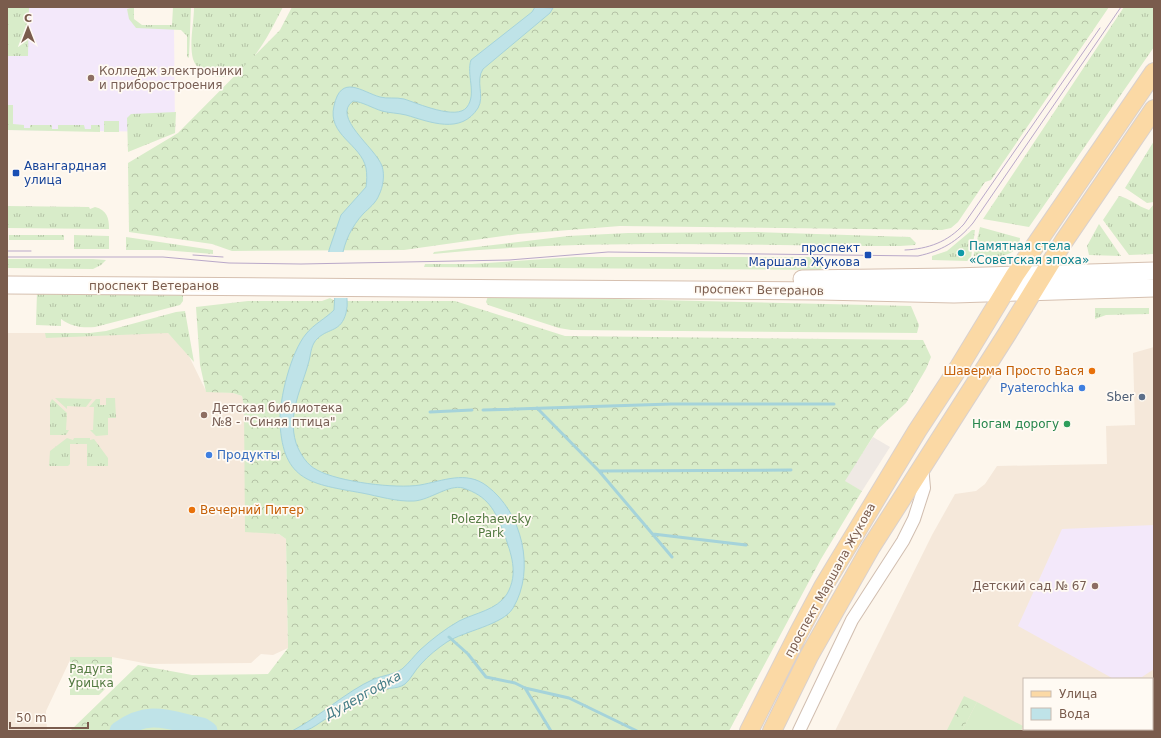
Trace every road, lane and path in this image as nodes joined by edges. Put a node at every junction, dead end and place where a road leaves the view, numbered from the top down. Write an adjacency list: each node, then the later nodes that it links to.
1 (1154, 72): 7 (main road, проспект Маршала Жукова)
2 (1154, 109): 3 (main road, проспект Маршала Жукова)
3 (1147, 127): 6 (main road, проспект Маршала Жукова)
4 (1154, 271): 6 (main road, проспект Ветеранов)
5 (7, 274): 8 (main road, проспект Ветеранов)
6 (1044, 274): 7 (main road, проспект Ветеранов); 12 (main road, проспект Маршала Жукова)
7 (1015, 275): 9 (main road, проспект Ветеранов); 13 (main road, проспект Маршала Жукова)
8 (301, 281): 9 (main road); 10 (main road, проспект Ветеранов)
9 (364, 282): 13 (main road, проспект Ветеранов)
10 (7, 285)
11 (1154, 288): 12 (main road, проспект Ветеранов)
12 (1034, 292): 13 (main road, проспект Ветеранов); 14 (main road, проспект Маршала Жукова)
13 (1004, 293): 15 (main road, проспект Маршала Жукова)
14 (922, 466): 16 (main road, проспект Маршала Жукова); 17 (street)
15 (749, 731)
16 (772, 731)
17 (799, 731)

